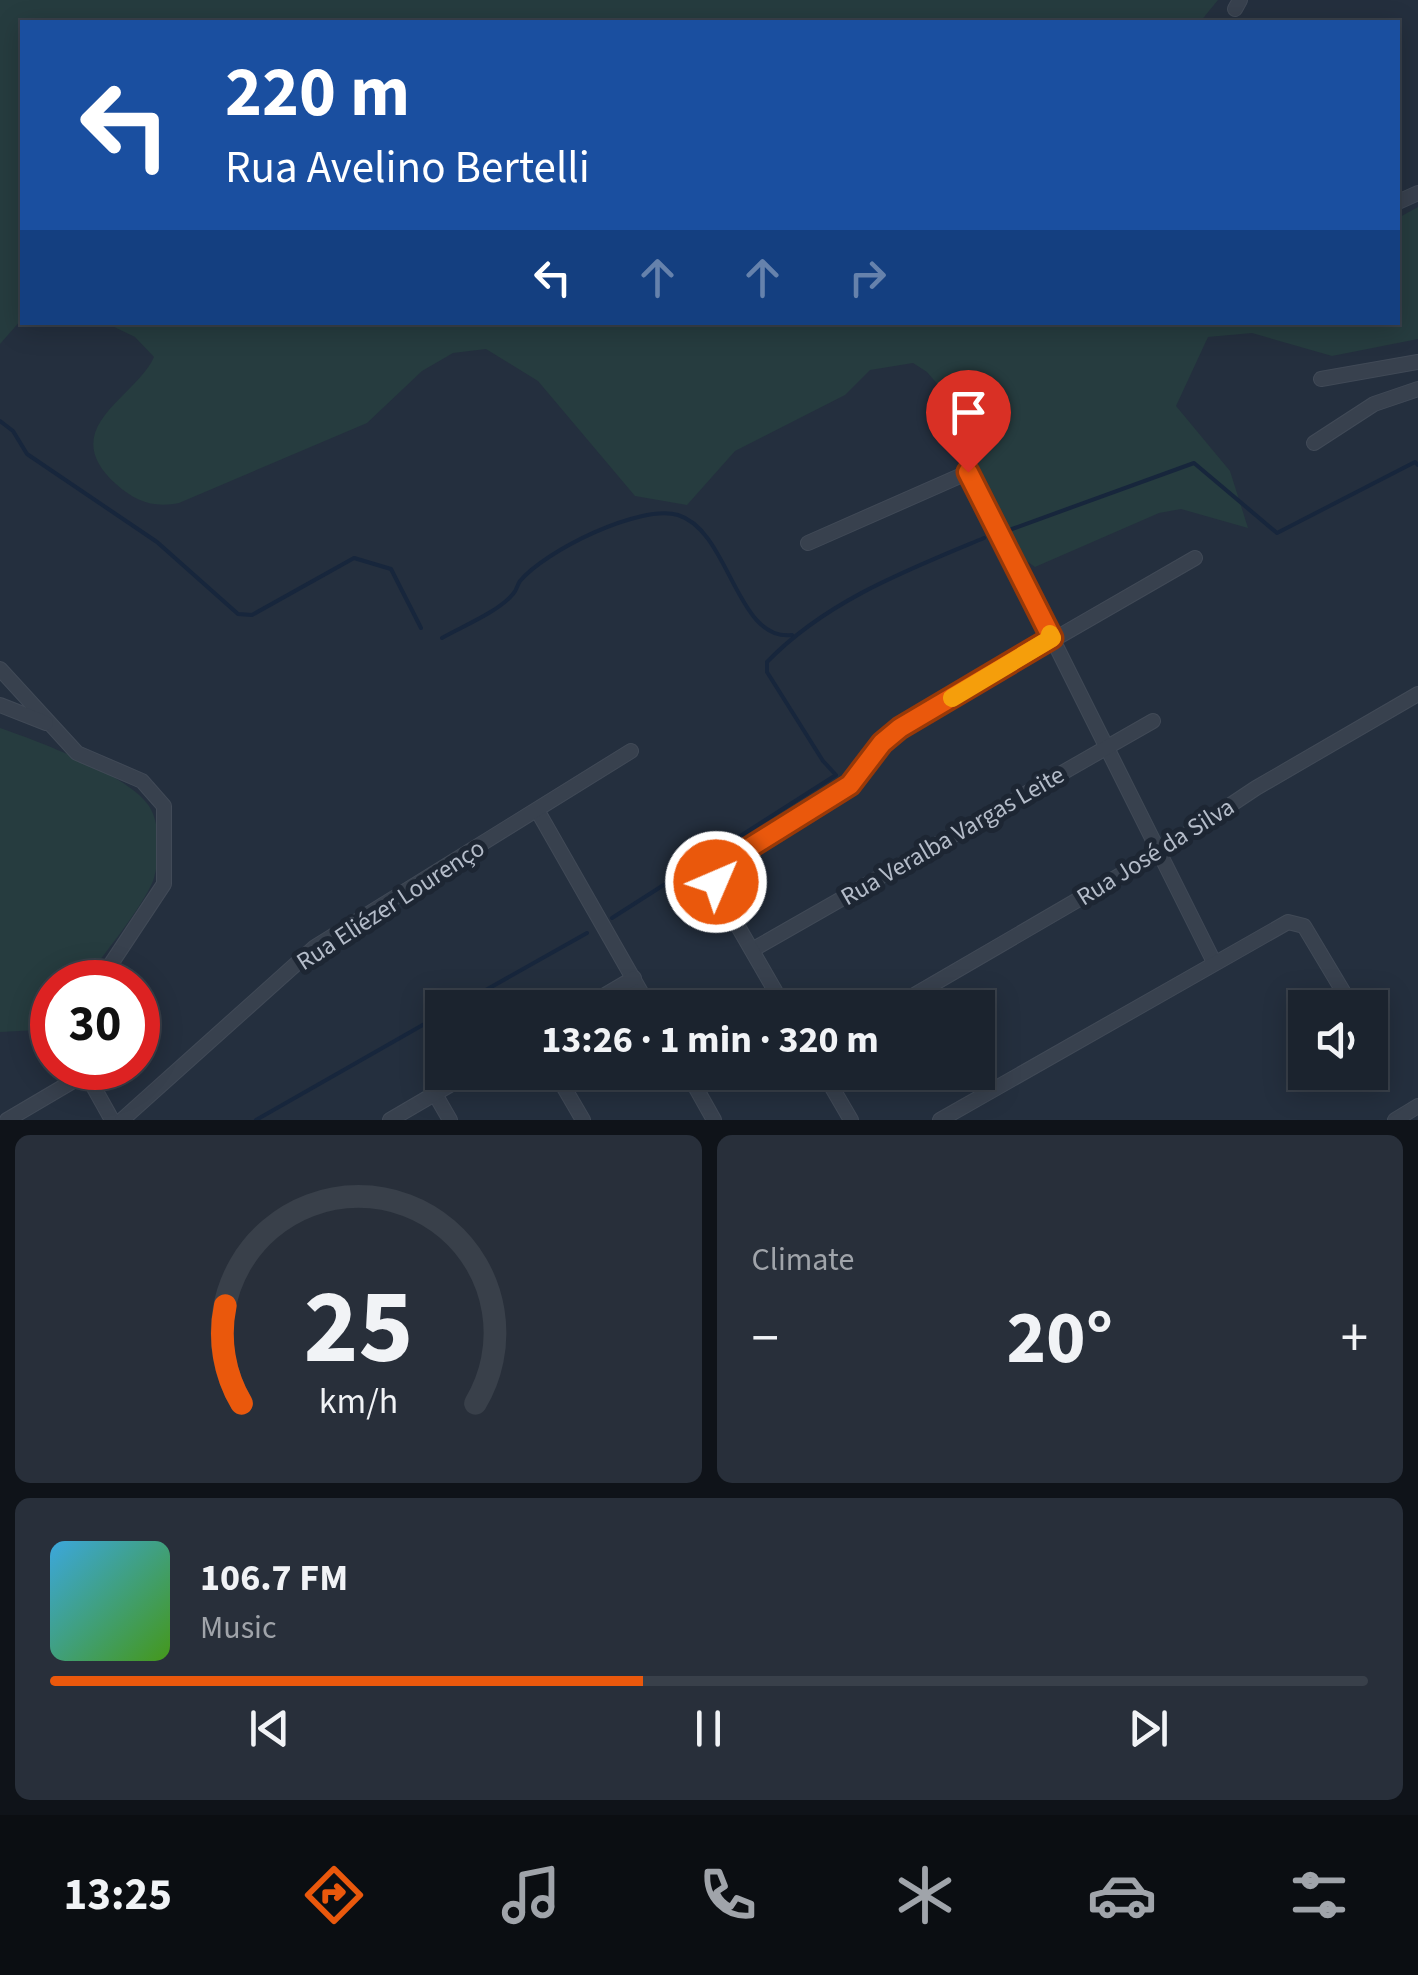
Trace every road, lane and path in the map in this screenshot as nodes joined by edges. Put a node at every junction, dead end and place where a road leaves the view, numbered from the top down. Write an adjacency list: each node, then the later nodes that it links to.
1 (1418, 362): 2 (street)
2 (1321, 379)
3 (1418, 389): 4 (street)
4 (1314, 443)
5 (808, 543): 7 (street)
6 (1195, 558): 7 (street)
7 (1052, 638): 13 (street); 17 (street)
8 (0, 669): 12 (street)
9 (1418, 694): 16 (street, Rua José da Silva)
10 (0, 704): 12 (street)
11 (1153, 721): 13 (street, Rua Veralba Vargas Leite)
12 (47, 723): 18 (street)
13 (1108, 746): 16 (street); 17 (street, Rua Veralba Vargas Leite)
14 (632, 751): 15 (street, Rua Eliézer Lourenço)
15 (537, 810): 20 (street); 36 (street, Rua Eliézer Lourenço)
16 (1160, 852): 19 (street); 24 (street, Rua José da Silva)
17 (752, 950): 23 (street)
18 (114, 960)
19 (1214, 962): 25 (street); 42 (street)
20 (634, 978): 21 (street); 22 (street)
21 (614, 990)
22 (640, 990)
23 (775, 990)
24 (923, 990)
25 (1342, 990)
26 (54, 1090): 34 (street)
27 (95, 1090): 35 (street)
28 (442, 1090): 32 (street)
29 (565, 1090): 39 (street)
30 (697, 1090): 40 (street)
31 (834, 1090): 41 (street)
32 (435, 1094): 37 (street); 38 (street)
33 (1418, 1106): 43 (street)
34 (7, 1120)
35 (112, 1120)
36 (122, 1120)
37 (390, 1120)
38 (450, 1120)
39 (582, 1120)
40 (714, 1120)
41 (851, 1120)
42 (940, 1120)
43 (1395, 1120)

